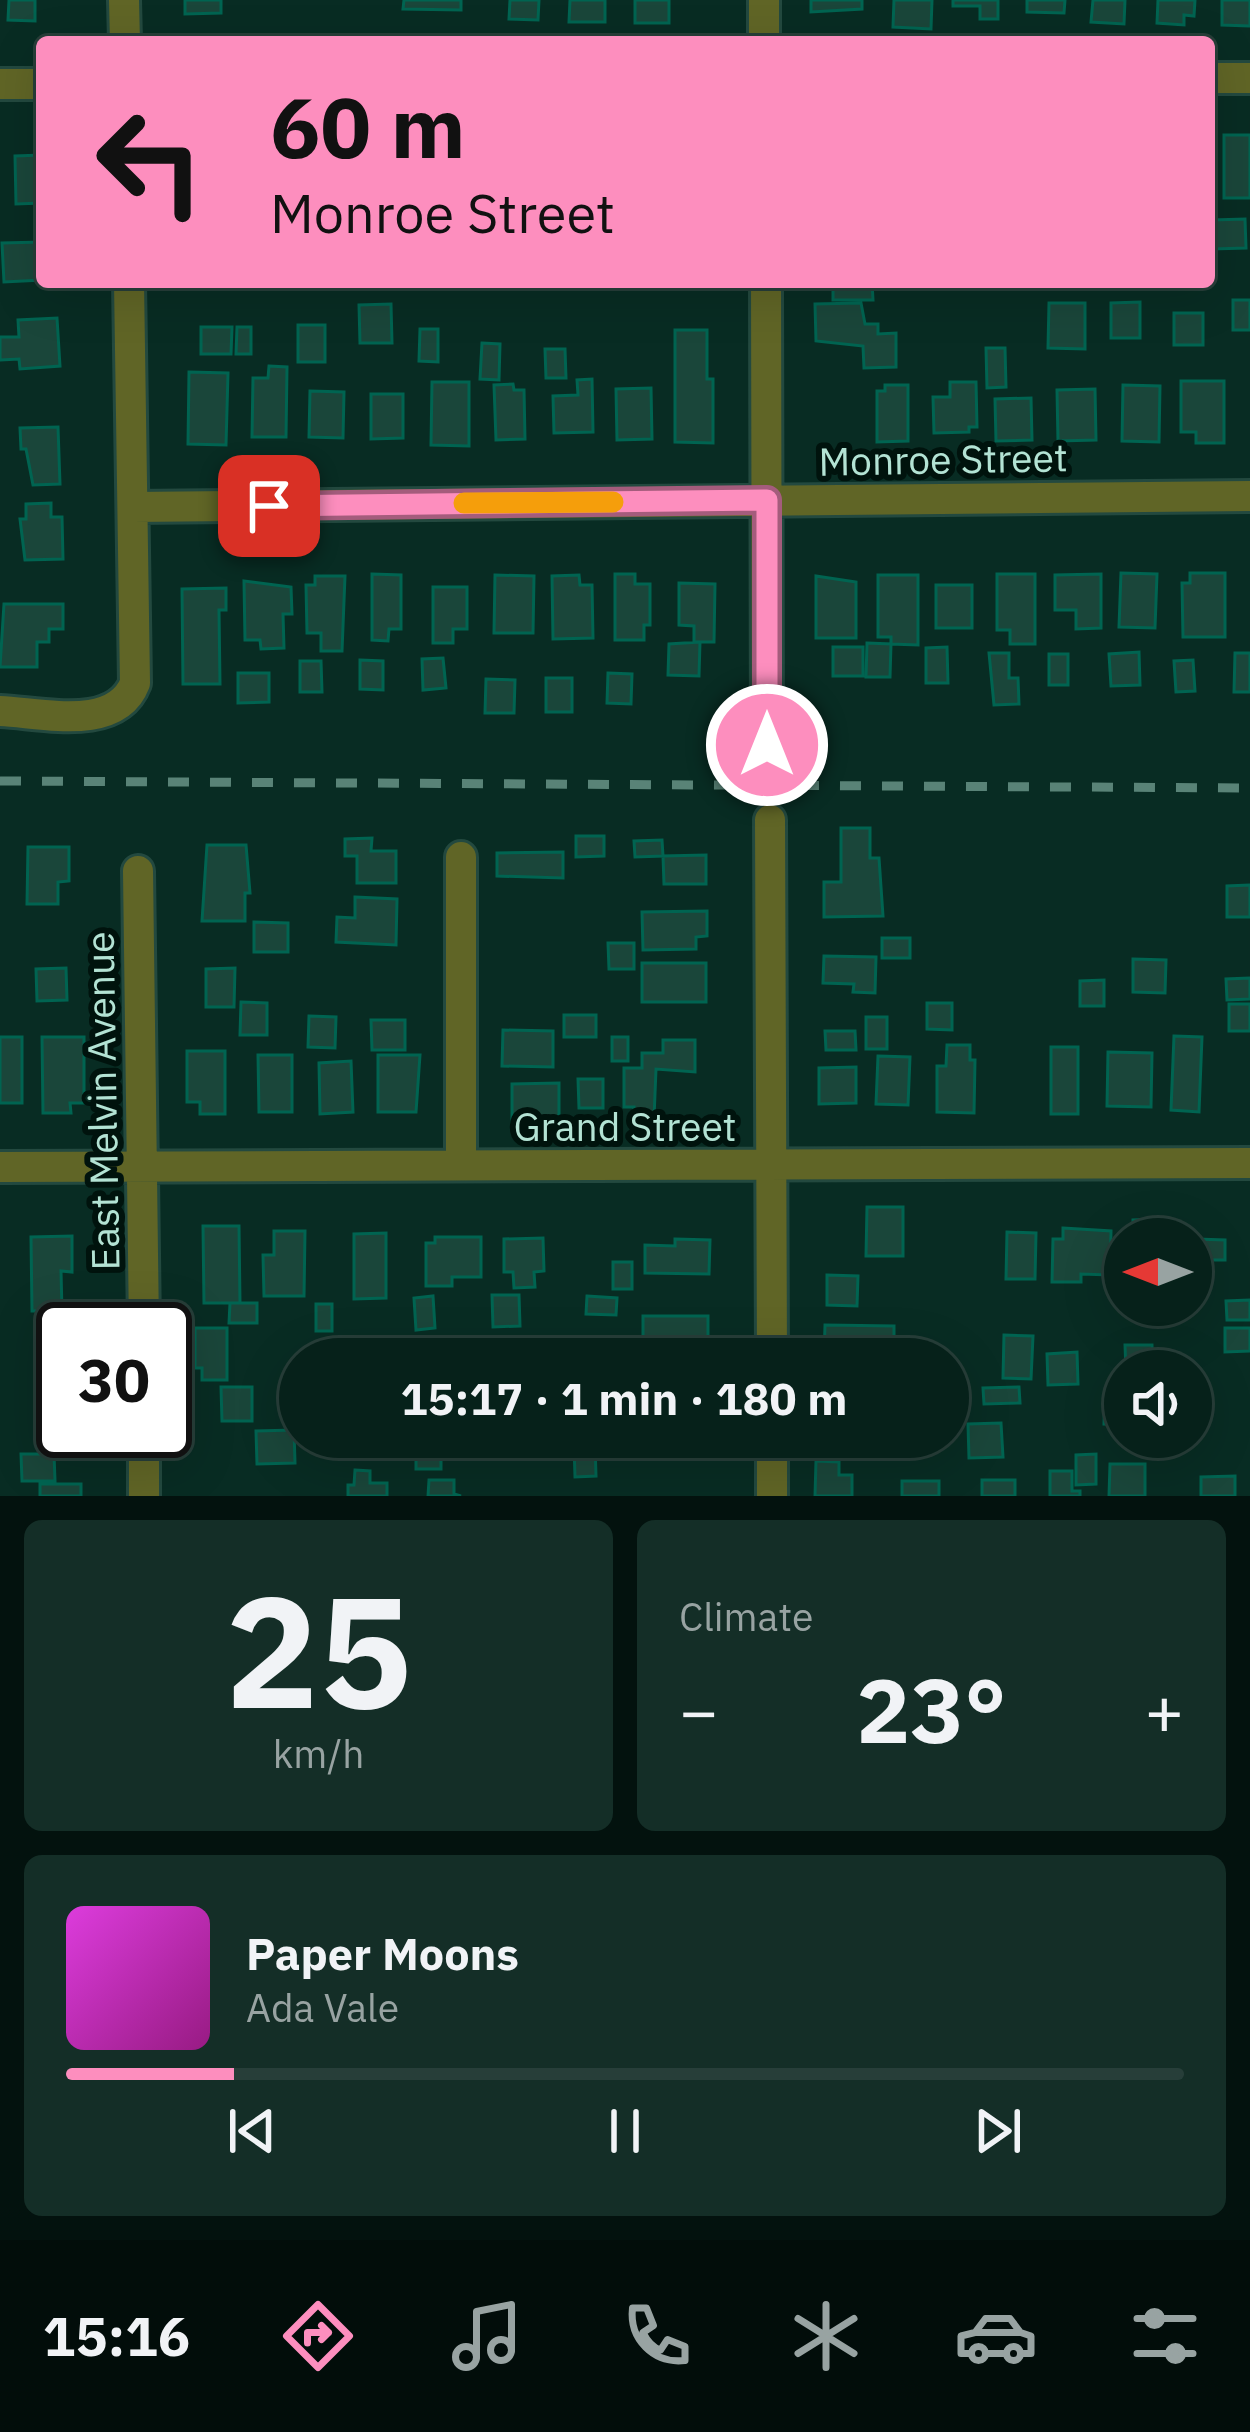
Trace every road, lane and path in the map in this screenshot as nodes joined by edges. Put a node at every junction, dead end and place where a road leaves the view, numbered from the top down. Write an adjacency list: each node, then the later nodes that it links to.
1 (124, 0): 3 (street)
2 (764, 0): 4 (street)
3 (124, 36)
4 (764, 36)
5 (1215, 78): 6 (street)
6 (1250, 78)
7 (0, 84): 8 (street)
8 (36, 84)
9 (129, 288): 13 (street)
10 (766, 288): 12 (street)
11 (1250, 496): 12 (street, Monroe Street)
12 (767, 500): 13 (street, Monroe Street); 15 (street)
13 (133, 507): 14 (street)
14 (0, 711)
15 (767, 745)
16 (770, 820): 21 (street)
17 (460, 857): 20 (street)
18 (138, 871): 22 (street, East Melvin Avenue)
19 (1250, 1163): 21 (street, Grand Street)
20 (460, 1165): 21 (street, Grand Street); 22 (street, Grand Street)
21 (772, 1165): 25 (street)
22 (141, 1166): 23 (street, Grand Street); 24 (street, East Melvin Avenue)
23 (0, 1167)
24 (144, 1302)
25 (772, 1338)
26 (144, 1458): 28 (street)
27 (772, 1458): 29 (street)
28 (144, 1496)
29 (772, 1496)

